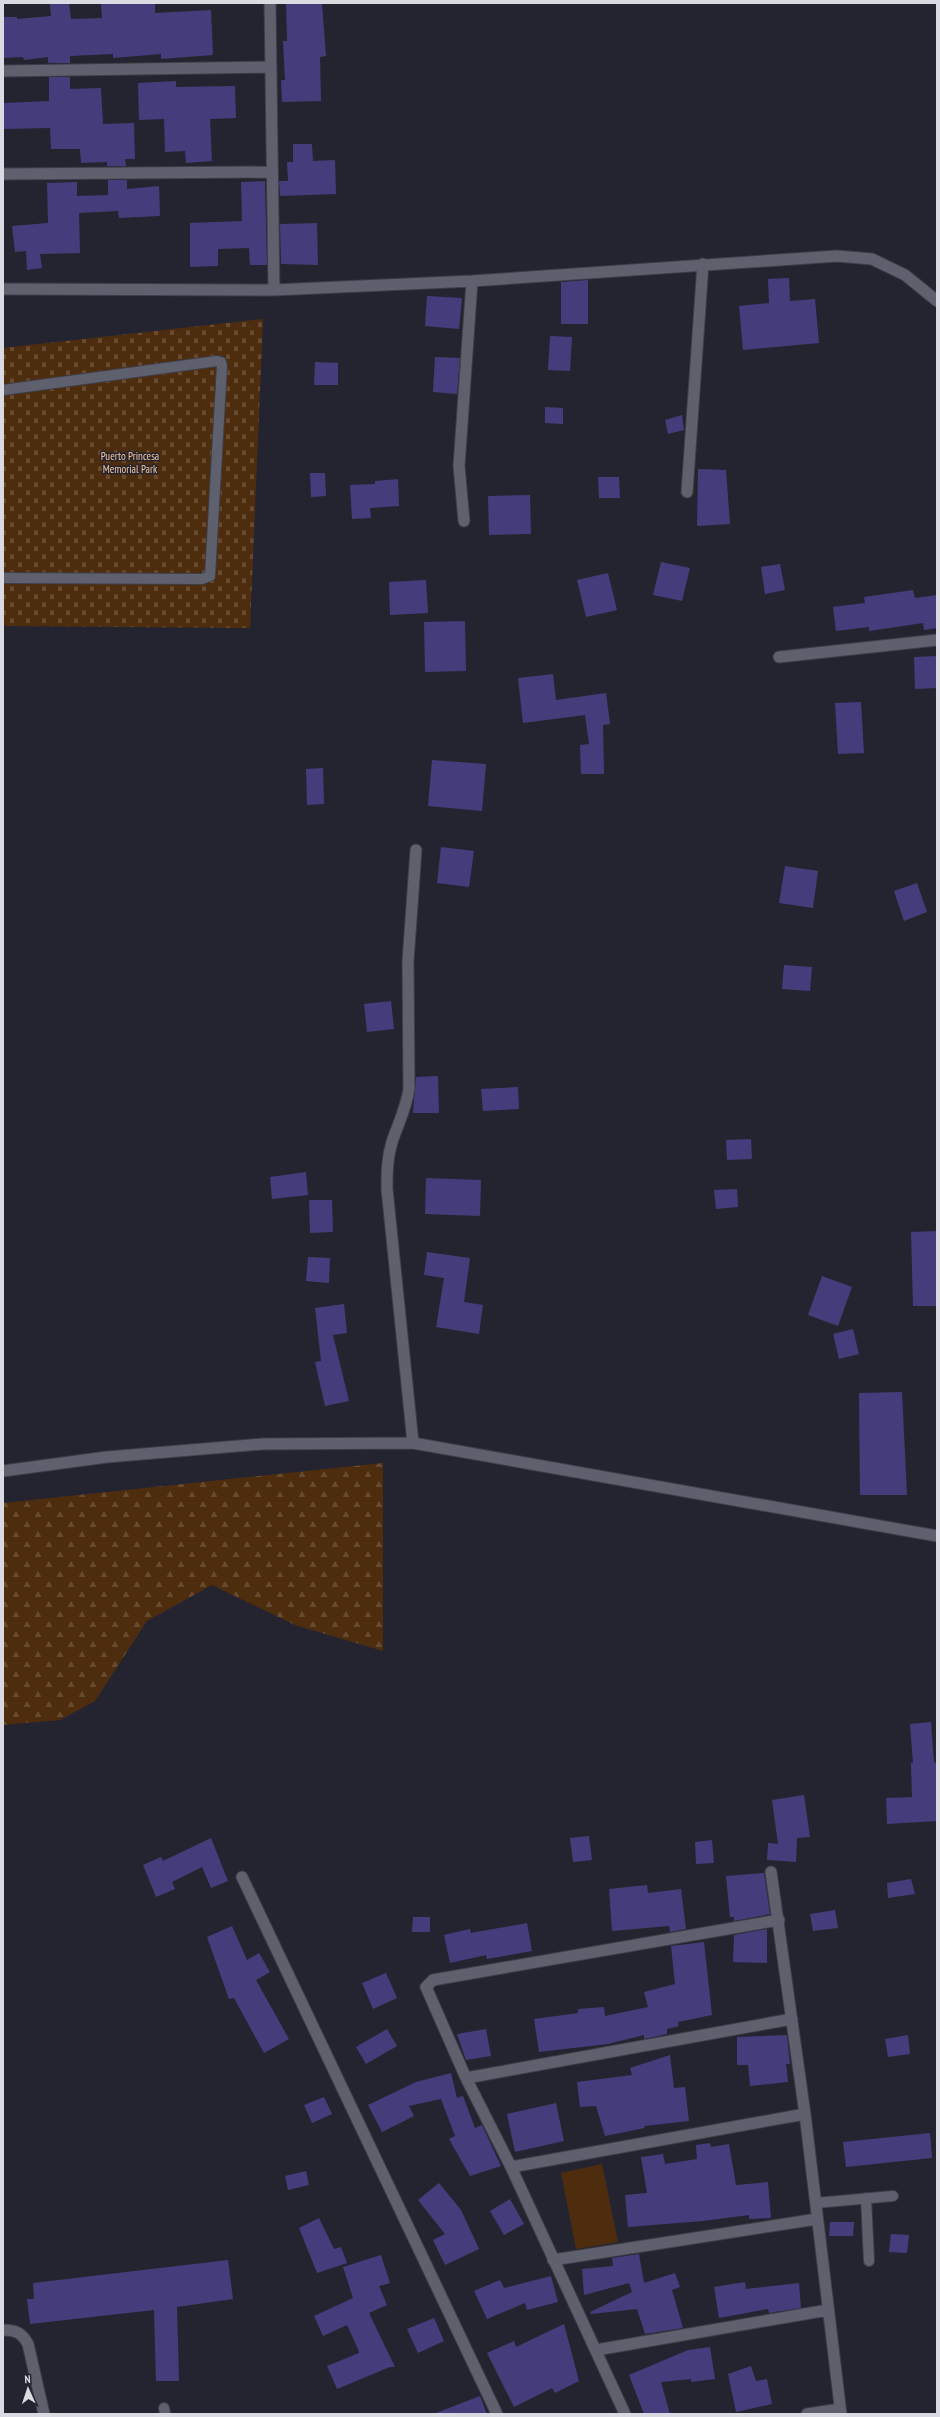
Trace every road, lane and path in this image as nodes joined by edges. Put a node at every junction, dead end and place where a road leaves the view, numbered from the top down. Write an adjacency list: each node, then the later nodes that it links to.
1 (270, 3): 2 (street)
2 (270, 67): 3 (street); 4 (street)
3 (3, 71)
4 (272, 172): 5 (street); 9 (street)
5 (3, 174)
6 (703, 264): 7 (street); 10 (street); 12 (street)
7 (472, 281): 9 (street); 13 (street)
8 (3, 289): 9 (street)
9 (274, 290)
10 (937, 301)
11 (3, 390): 14 (lane)
12 (687, 492)
13 (464, 520)
14 (3, 578)
15 (937, 640): 16 (street)
16 (779, 657)
17 (416, 850): 18 (street)
18 (413, 1443): 19 (street); 20 (street)
19 (3, 1471)
20 (937, 1536)
21 (771, 1872): 23 (street)
22 (242, 1877): 39 (street)
23 (779, 1920): 24 (street); 25 (street)
24 (792, 2019): 25 (street); 26 (street)
25 (466, 2078): 27 (street)
26 (805, 2114): 27 (street); 30 (street)
27 (511, 2167): 32 (street)
28 (892, 2196): 29 (lane)
29 (866, 2198): 30 (lane); 33 (lane)
30 (816, 2203): 31 (street)
31 (817, 2219): 32 (street); 34 (street)
32 (553, 2260): 36 (street)
33 (869, 2261)
34 (828, 2310): 36 (street); 37 (street)
35 (3, 2330): 38 (street)
36 (596, 2350): 40 (street)
37 (840, 2411): 41 (street)
38 (44, 2414)
39 (497, 2414)
40 (625, 2414)
41 (807, 2414)

